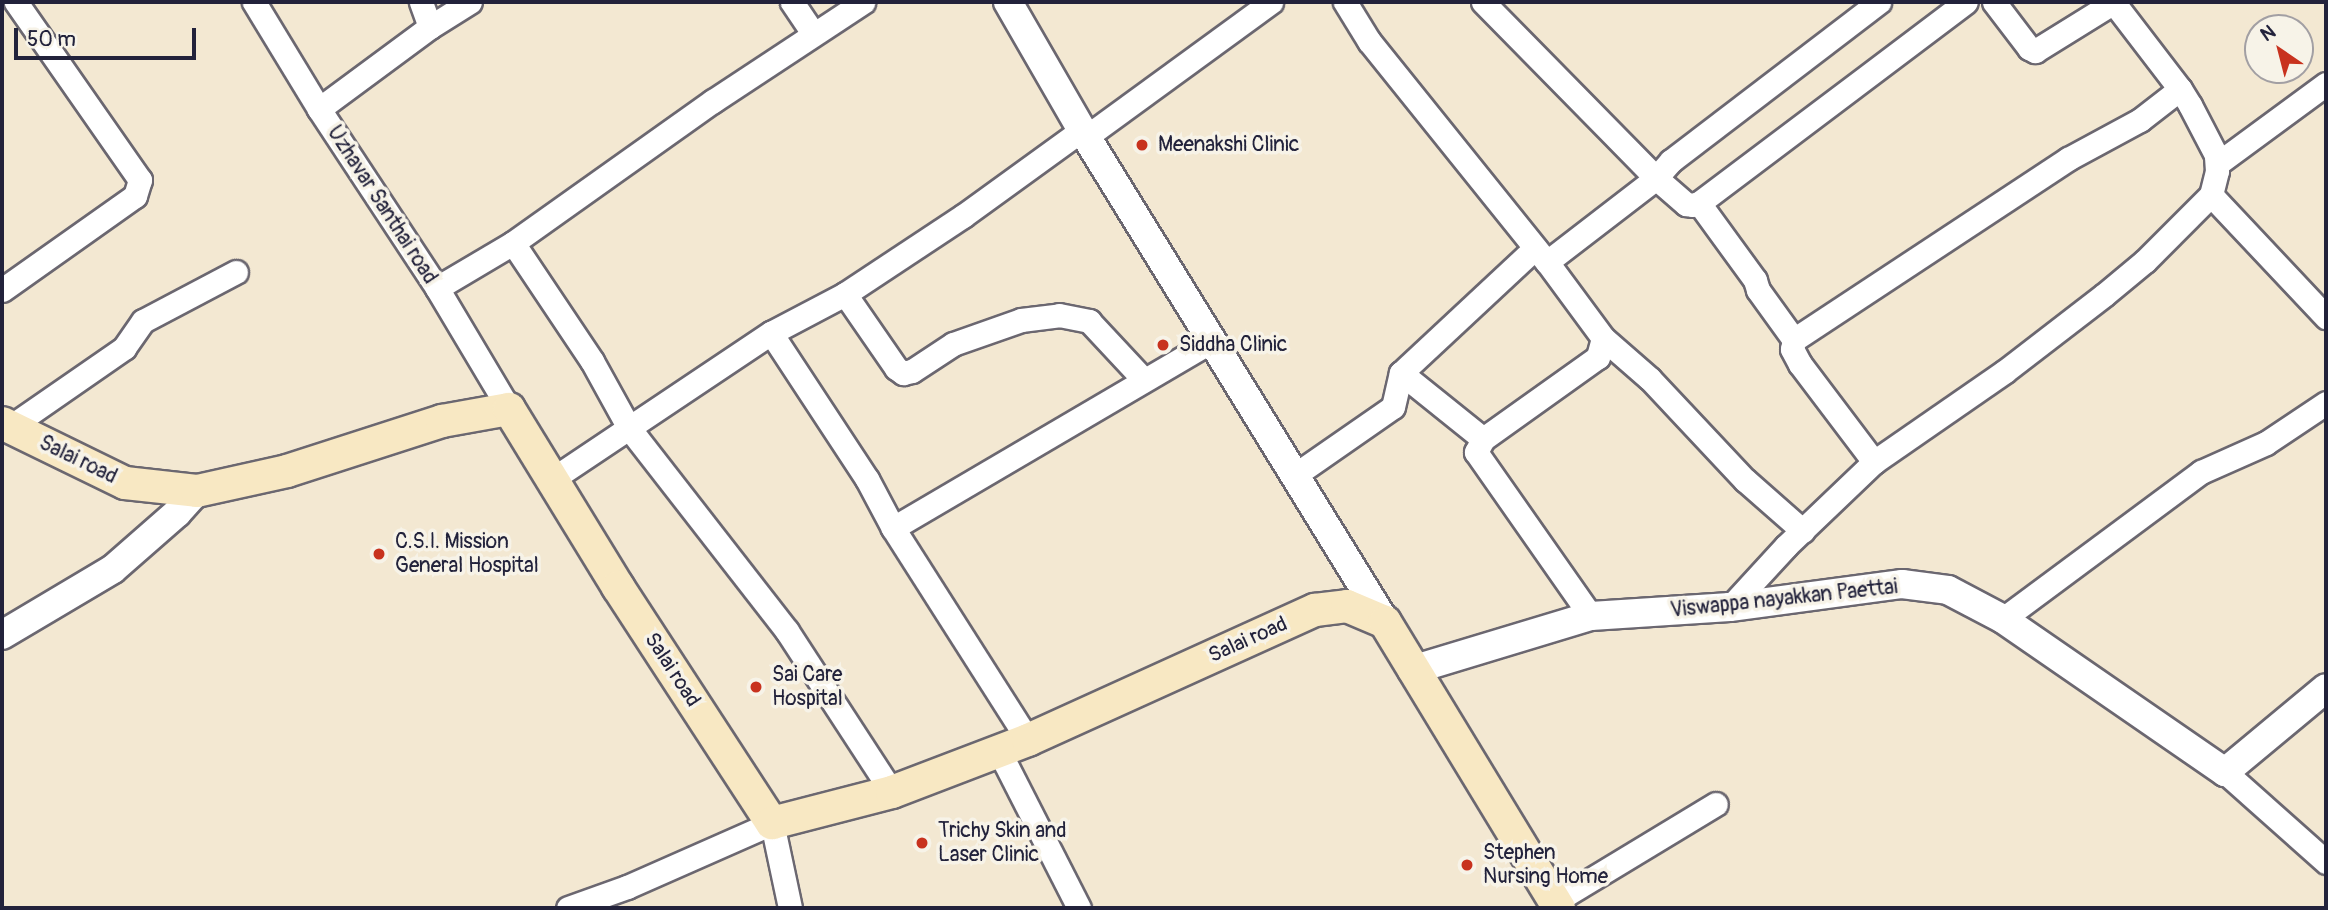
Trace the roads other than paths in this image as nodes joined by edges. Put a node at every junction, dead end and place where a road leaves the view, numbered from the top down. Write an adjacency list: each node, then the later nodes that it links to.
1 (254, 2): 19 (street, Uzhavar Santhai road)
2 (421, 2): 15 (street)
3 (470, 2): 15 (street)
4 (792, 2): 16 (street)
5 (863, 2): 16 (street)
6 (1008, 2): 20 (street)
7 (1271, 2): 20 (street)
8 (1483, 2): 22 (street)
9 (1879, 2): 22 (street)
10 (1966, 2): 24 (street)
11 (1994, 2): 12 (street)
12 (2114, 2): 18 (street)
13 (1354, 5): 26 (street)
14 (12, 12): 29 (street)
15 (430, 27): 19 (street)
16 (813, 33): 25 (street)
17 (2326, 84): 21 (street)
18 (2180, 89): 21 (street); 34 (street)
19 (319, 109): 28 (street, Uzhavar Santhai road)
20 (1084, 134): 30 (street); 35 (street)
21 (2217, 164): 23 (street)
22 (1656, 178): 24 (street); 26 (street)
23 (2211, 195): 31 (street); 43 (street)
24 (1699, 204): 34 (street)
25 (513, 243): 28 (street); 41 (street)
26 (1541, 255): 33 (street); 36 (street)
27 (236, 272): 40 (street)
28 (437, 288): 39 (street, Uzhavar Santhai road)
29 (2, 290)
30 (845, 294): 32 (street); 37 (street)
31 (2326, 317)
32 (771, 333): 41 (street); 47 (street)
33 (1603, 338): 42 (street); 48 (street)
34 (1794, 340): 43 (street)
35 (1212, 341): 37 (street); 44 (street)
36 (1402, 373): 42 (street); 44 (street)
37 (1143, 379): 47 (street)
38 (2326, 404): 51 (street)
39 (509, 408): 45 (main road, Salai road); 46 (main road, Salai road)
40 (6, 425): 46 (main road, Salai road)
41 (629, 428): 45 (street); 59 (street)
42 (1483, 439): 50 (street)
43 (1874, 462): 48 (street)
44 (1295, 475): 52 (street)
45 (551, 480): 61 (main road, Salai road)
46 (197, 491): 53 (street)
47 (893, 528): 56 (street)
48 (1803, 531): 49 (street)
49 (1730, 607): 50 (street, Viswappa nayakkan Paettai); 51 (street, Viswappa nayakkan Paettai)
50 (1591, 616): 54 (street, Viswappa nayakkan Paettai)
51 (2003, 620): 58 (street, Viswappa nayakkan Paettai)
52 (1385, 622): 54 (main road); 56 (main road, Salai road)
53 (2, 635)
54 (1412, 670): 63 (main road)
55 (2326, 688): 58 (street)
56 (1028, 740): 57 (main road, Salai road)
57 (999, 751): 59 (main road, Salai road); 66 (street)
58 (2225, 772): 62 (street, Viswappa nayakkan Paettai)
59 (892, 792): 61 (main road, Salai road)
60 (1716, 804): 63 (street)
61 (772, 822): 64 (street); 65 (street)
62 (2326, 862)
63 (1556, 905)
64 (568, 908)
65 (790, 908)
66 (1079, 908)

